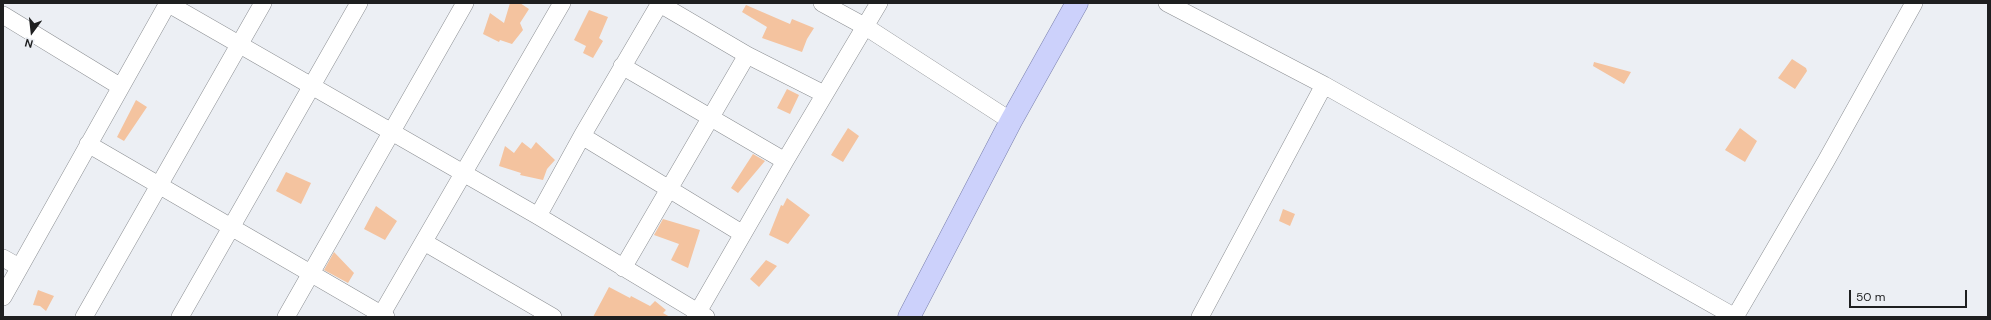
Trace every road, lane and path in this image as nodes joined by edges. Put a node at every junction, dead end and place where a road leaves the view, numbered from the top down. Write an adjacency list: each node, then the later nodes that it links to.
1 (168, 3): 14 (street); 19 (street)
2 (263, 3): 14 (street)
3 (359, 3): 18 (street)
4 (465, 3): 23 (street)
5 (562, 3): 27 (street)
6 (660, 3): 15 (street); 16 (street)
7 (822, 3): 13 (street)
8 (880, 3): 13 (street)
9 (1077, 3): 22 (main road)
10 (1167, 3): 17 (street)
11 (1914, 3): 47 (street)
12 (3, 15): 19 (street)
13 (866, 27): 20 (street); 22 (street)
14 (239, 44): 18 (street); 28 (street)
15 (747, 55): 20 (street); 21 (street)
16 (622, 66): 21 (street); 24 (street)
17 (1324, 85): 46 (street); 47 (street)
18 (313, 86): 23 (street); 31 (street)
19 (121, 87): 25 (street)
20 (824, 94): 26 (street)
21 (712, 117): 26 (street); 29 (street)
22 (1010, 121): 45 (main road)
23 (392, 131): 27 (street); 37 (street)
24 (582, 136): 29 (street); 30 (street)
25 (88, 144): 28 (street); 35 (street)
26 (785, 161): 32 (street)
27 (463, 174): 30 (street); 33 (street)
28 (159, 184): 31 (street); 41 (street)
29 (669, 190): 32 (street); 36 (street)
30 (538, 216): 36 (street)
31 (230, 227): 37 (street); 42 (street)
32 (743, 234): 39 (street)
33 (424, 242): 40 (street); 44 (street)
34 (3, 258): 35 (street)
35 (19, 267): 38 (street)
36 (623, 268): 39 (street)
37 (312, 274): 40 (street); 43 (street)
38 (3, 297)
39 (700, 315)
40 (382, 316)
41 (84, 317)
42 (180, 317)
43 (286, 317)
44 (553, 317)
45 (909, 317)
46 (1200, 317)
47 (1735, 317)

